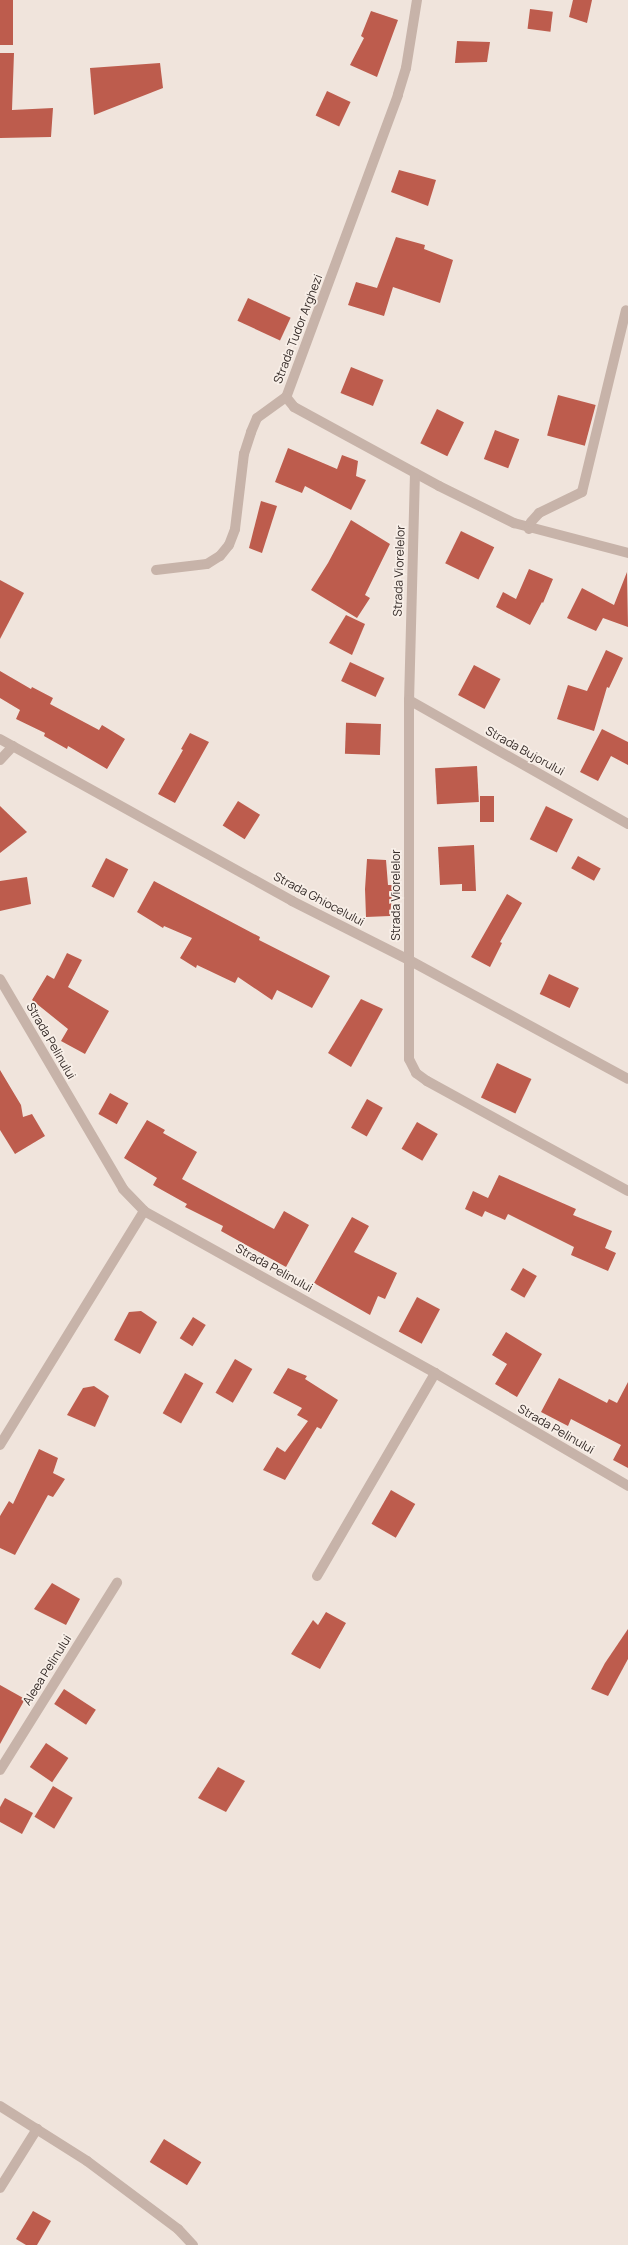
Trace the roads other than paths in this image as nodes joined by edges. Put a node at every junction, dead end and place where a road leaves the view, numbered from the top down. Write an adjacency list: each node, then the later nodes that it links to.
1 (417, 0): 3 (street, Strada Tudor Arghezi)
2 (626, 310): 5 (street)
3 (286, 397): 4 (street, Strada Tudor Arghezi); 7 (street)
4 (415, 473): 5 (street, Strada Tudor Arghezi); 8 (street, Strada Viorelelor)
5 (529, 529): 6 (street, Strada Tudor Arghezi)
6 (628, 553)
7 (156, 570)
8 (409, 700): 12 (street, Strada Bujorului); 13 (street, Strada Viorelelor)
9 (0, 739): 10 (street, Strada Ghiocelului)
10 (14, 746): 11 (street); 13 (street, Strada Ghiocelului)
11 (0, 760)
12 (628, 824)
13 (409, 960): 15 (street, Strada Ghiocelului); 16 (street, Strada Viorelelor)
14 (0, 979): 17 (street, Strada Pelinului)
15 (628, 1079)
16 (628, 1191)
17 (144, 1211): 18 (street, Strada Pelinului); 19 (street)
18 (435, 1373): 20 (street, Strada Pelinului); 21 (street)
19 (0, 1445)
20 (628, 1486)
21 (317, 1576)
22 (117, 1583): 23 (street, Aleea Pelinului)
23 (0, 1770)
24 (0, 2106): 25 (street)
25 (37, 2129): 26 (street); 27 (street)
26 (0, 2188)
27 (193, 2245)

